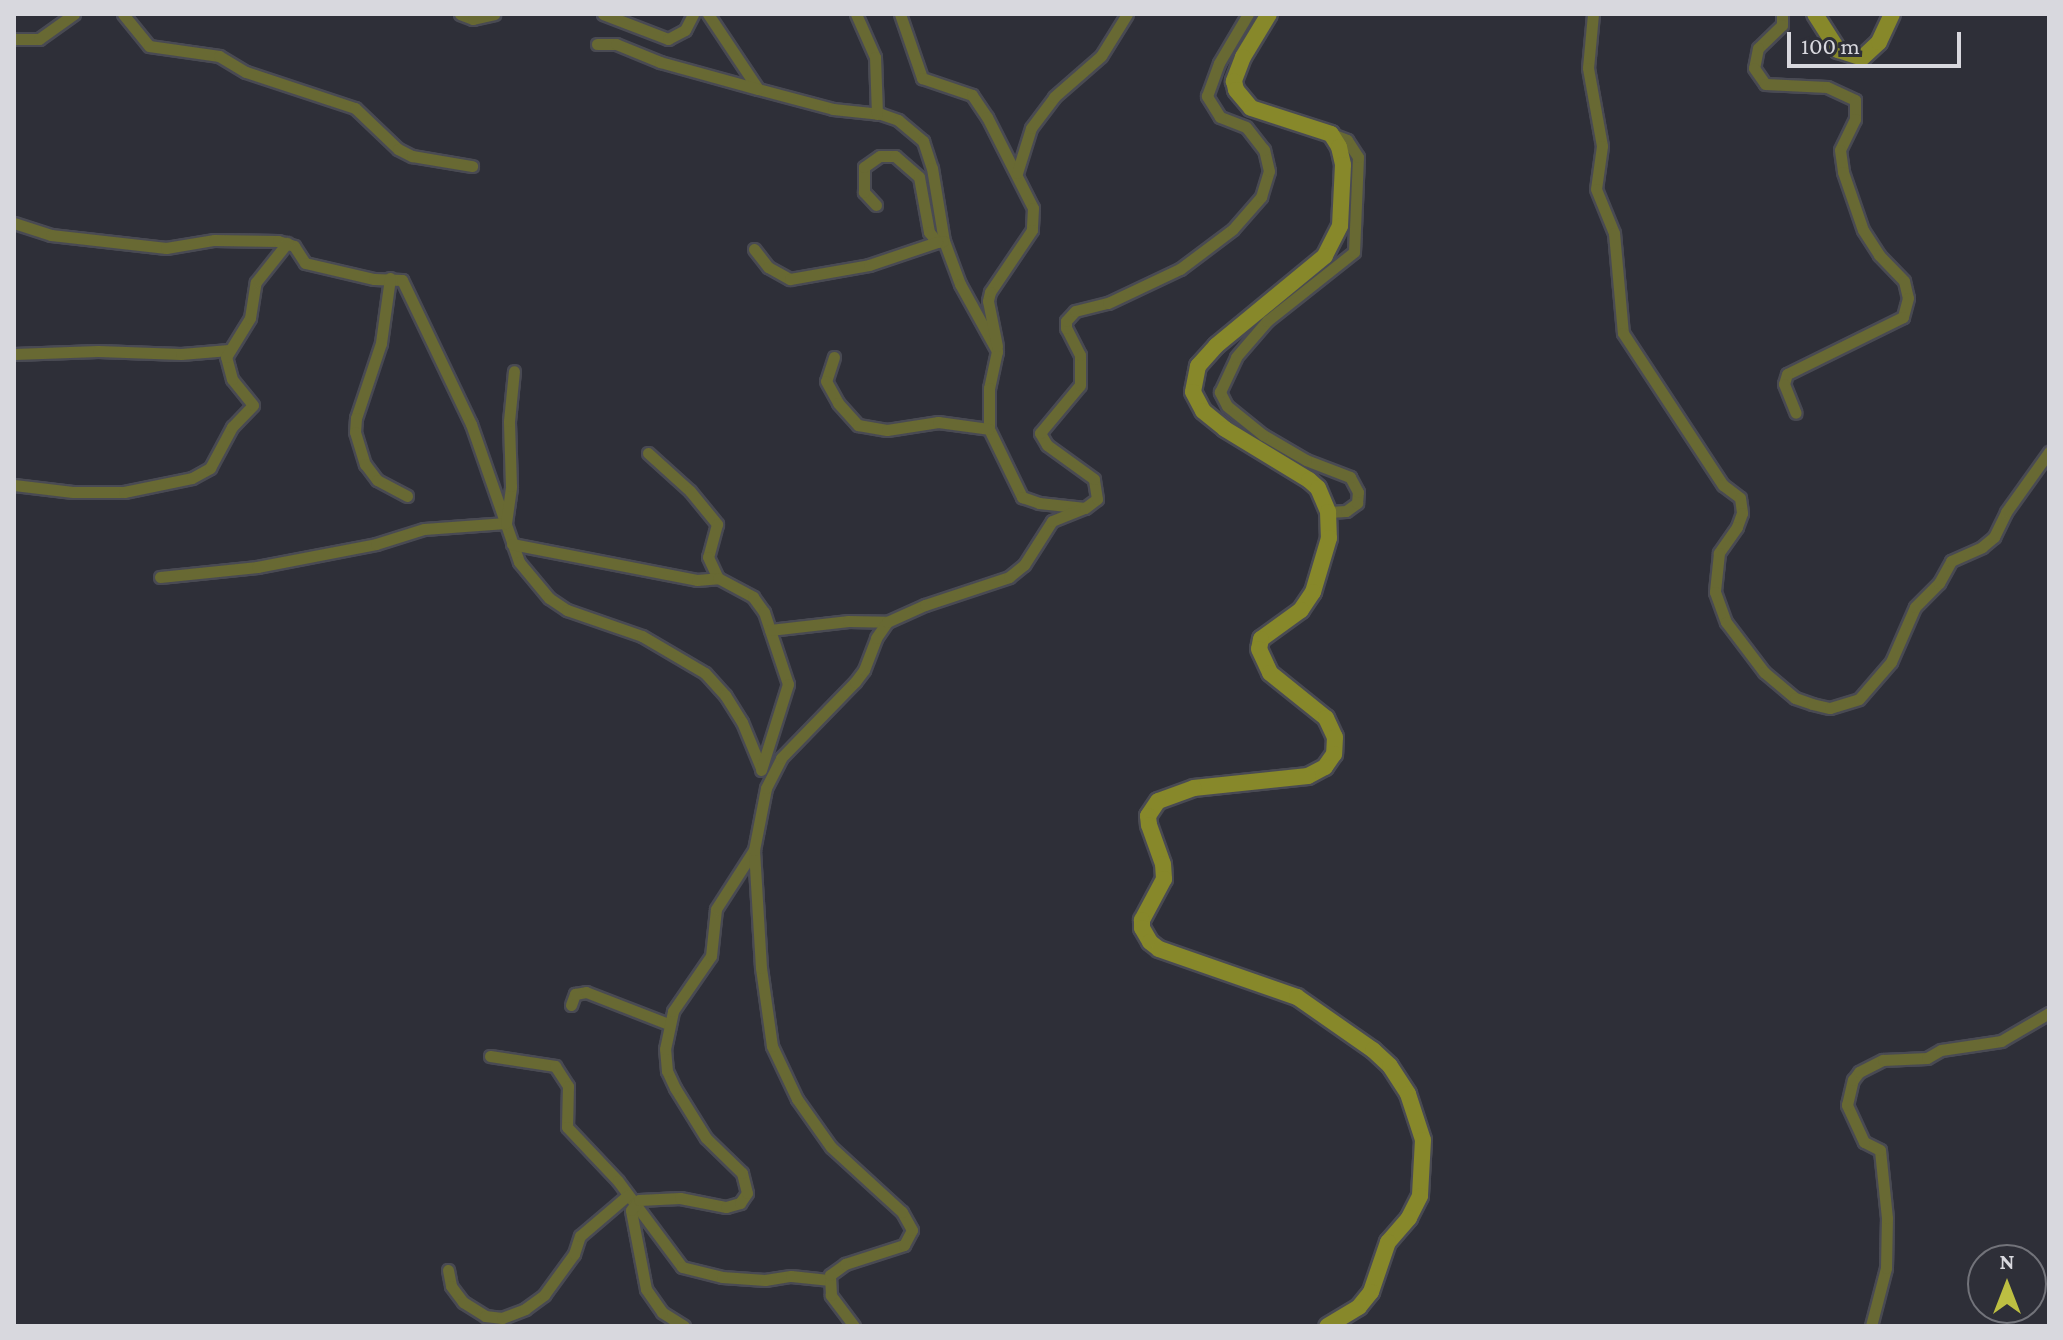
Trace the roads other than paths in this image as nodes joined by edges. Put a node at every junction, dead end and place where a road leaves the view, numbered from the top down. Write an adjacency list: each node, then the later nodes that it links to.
1 (74, 14): 17 (street)
2 (123, 14): 22 (street)
3 (460, 14): 4 (street)
4 (494, 14)
5 (603, 14): 6 (street)
6 (693, 14)
7 (708, 14): 19 (street)
8 (856, 14): 20 (street)
9 (900, 14): 23 (street)
10 (1127, 14): 23 (street)
11 (1248, 14): 41 (street)
12 (1269, 14): 21 (street)
13 (1593, 14): 37 (street)
14 (1782, 14): 35 (street)
15 (1815, 14): 16 (street)
16 (1892, 14)
17 (14, 39)
18 (597, 44): 19 (street)
19 (758, 89): 20 (street)
20 (877, 114): 26 (street)
21 (1331, 134): 42 (street); 42 (street)
22 (472, 166)
23 (1017, 173): 31 (street)
24 (876, 205): 26 (street)
25 (14, 223): 27 (street)
26 (941, 241): 28 (street); 31 (street)
27 (287, 243): 29 (street); 30 (street)
28 (754, 249)
29 (390, 278): 40 (street); 43 (street)
30 (229, 350): 32 (street); 39 (street)
31 (997, 351): 36 (street)
32 (14, 354)
33 (834, 357): 36 (street)
34 (514, 371): 43 (street)
35 (1796, 413)
36 (989, 429): 41 (street)
37 (2049, 452)
38 (648, 453): 46 (street)
39 (14, 485)
40 (407, 496)
41 (1085, 508): 47 (street)
42 (1328, 512): 61 (street)
43 (506, 523): 44 (street); 45 (street)
44 (512, 544): 46 (street); 49 (street)
45 (160, 577)
46 (718, 578): 48 (street)
47 (887, 622): 48 (street); 50 (street)
48 (770, 630): 49 (street)
49 (761, 768): 50 (street)
50 (766, 788): 51 (street)
51 (754, 850): 54 (street); 58 (street)
52 (571, 1005): 54 (street)
53 (2049, 1013): 62 (street)
54 (668, 1024): 56 (street)
55 (490, 1056): 56 (street)
56 (632, 1199): 57 (street); 58 (street); 59 (street)
57 (448, 1270)
58 (828, 1280): 60 (street)
59 (684, 1326)
60 (854, 1326)
61 (1327, 1326)
62 (1871, 1326)

